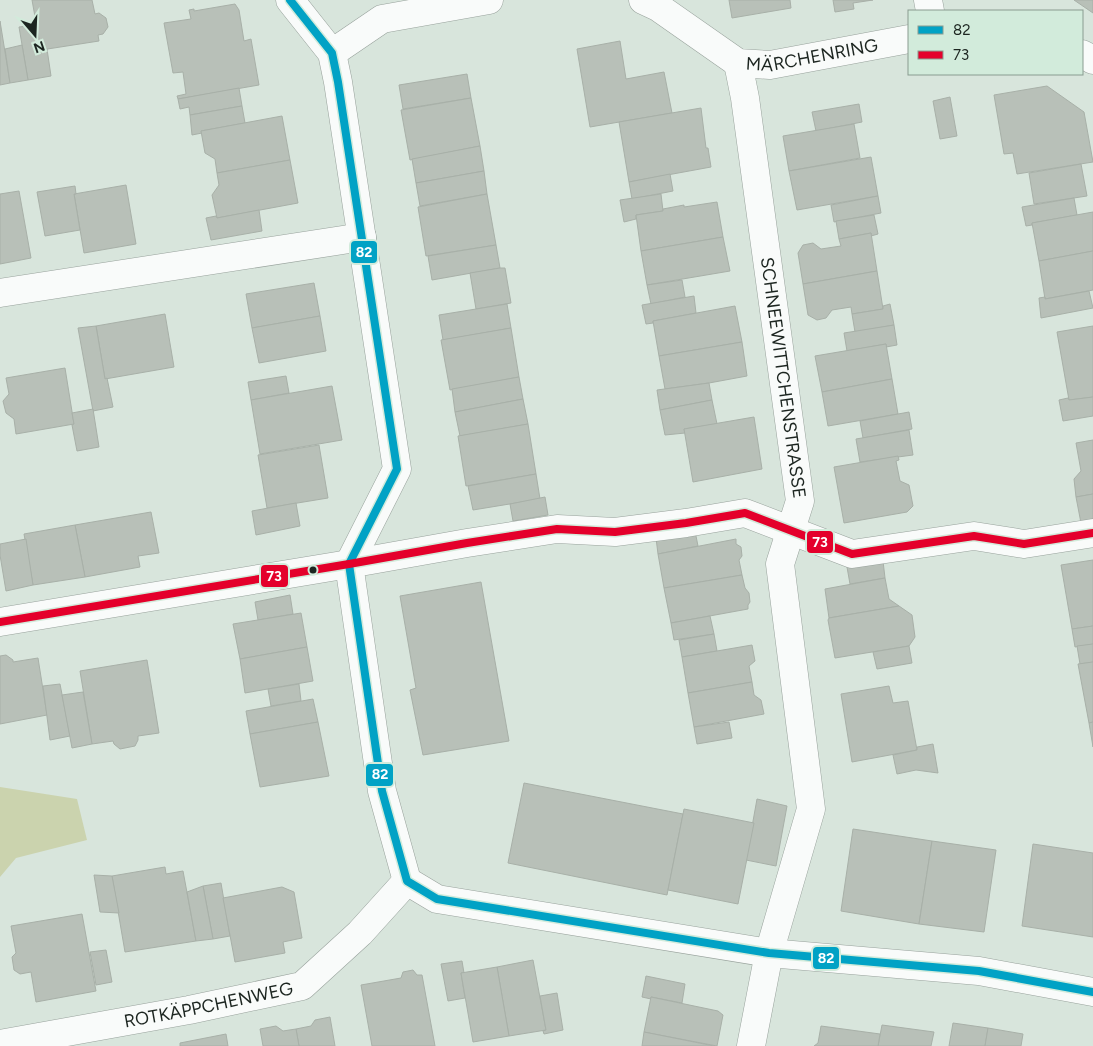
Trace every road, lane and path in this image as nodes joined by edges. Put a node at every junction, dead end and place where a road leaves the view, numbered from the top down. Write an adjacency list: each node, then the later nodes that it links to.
1 (290, 0): 5 (street)
2 (489, 0): 5 (street)
3 (654, 2): 6 (street, MÄRCHENRING)
4 (908, 39): 6 (street, MÄRCHENRING)
5 (332, 54): 7 (street)
6 (738, 63): 9 (street, SCHNEEWITTCHENSTRASSE)
7 (362, 237): 8 (street); 11 (street)
8 (0, 293)
9 (790, 531): 10 (street); 11 (street); 14 (street, SCHNEEWITTCHENSTRASSE)
10 (1093, 533)
11 (349, 564): 12 (street); 13 (street)
12 (0, 622)
13 (407, 881): 14 (street); 16 (street, ROTKÄPPCHENWEG)
14 (769, 953): 15 (street); 17 (street, SCHNEEWITTCHENSTRASSE)
15 (1093, 992)
16 (0, 1044)
17 (751, 1046)

